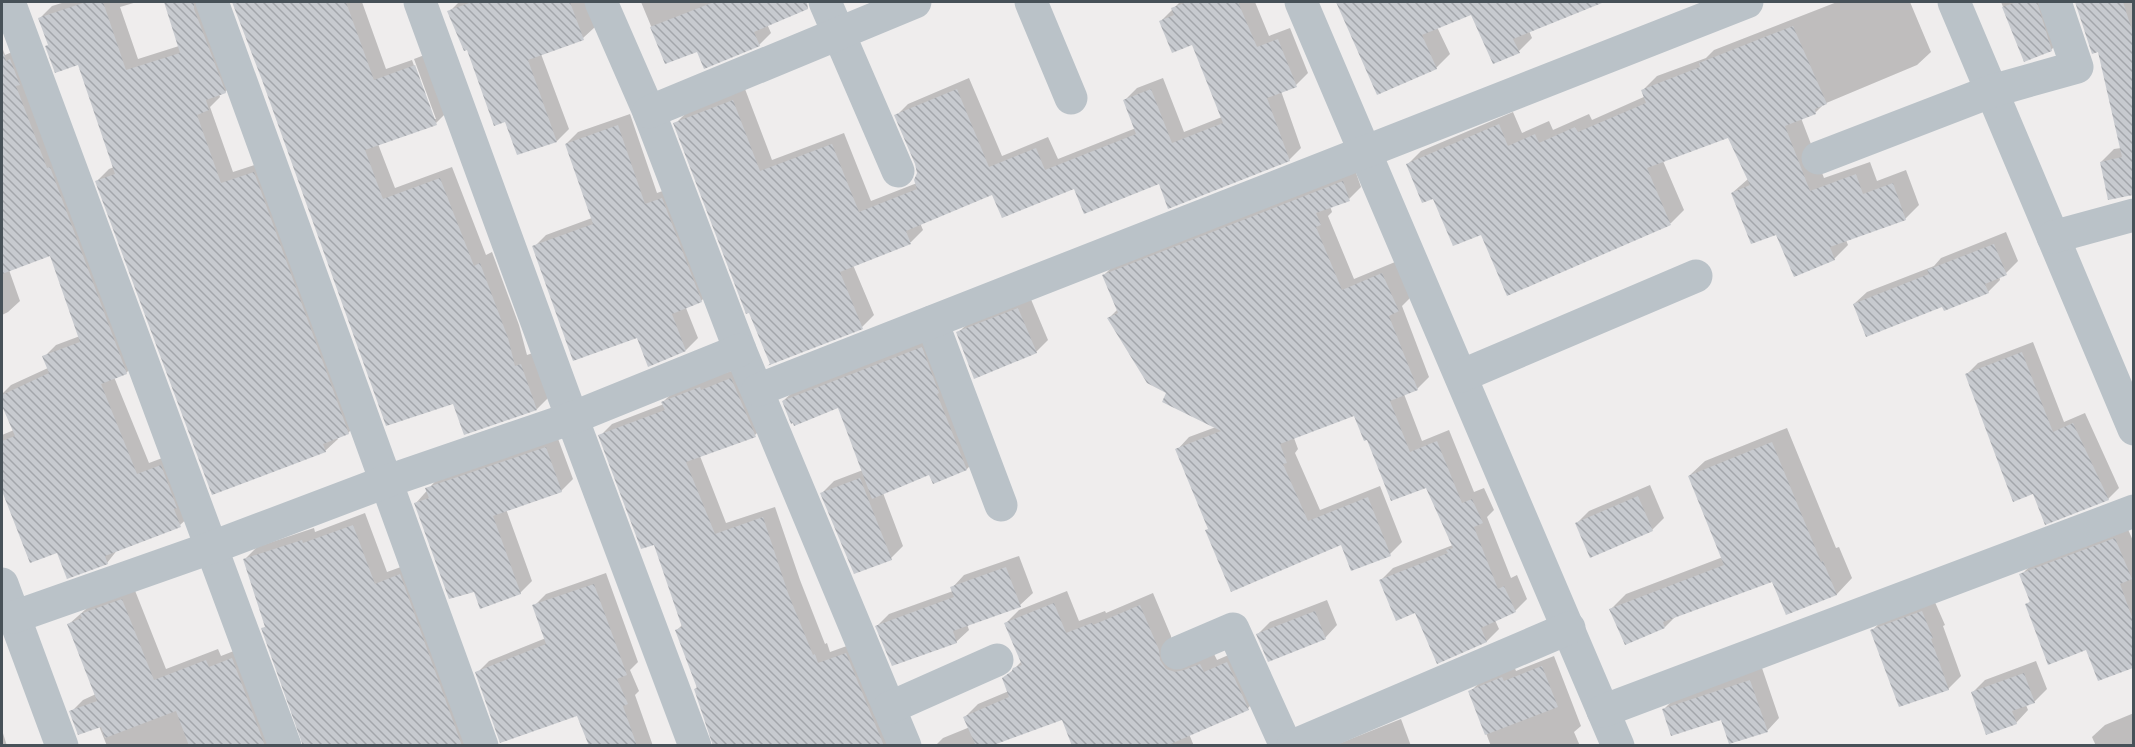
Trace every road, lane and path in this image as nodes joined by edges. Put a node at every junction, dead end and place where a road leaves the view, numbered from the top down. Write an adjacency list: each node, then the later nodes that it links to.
1 (9, 2): 31 (street)
2 (212, 2): 28 (street)
3 (420, 2): 26 (street)
4 (601, 2): 15 (street)
5 (825, 2): 12 (street)
6 (915, 2): 12 (street)
7 (1031, 2): 14 (street)
8 (1301, 2): 16 (street)
9 (1747, 2): 16 (street)
10 (1954, 2): 13 (street)
11 (2055, 2): 13 (street)
12 (838, 33): 15 (street); 18 (street)
13 (1992, 91): 17 (street); 20 (street)
14 (1071, 98)
15 (649, 112): 23 (street)
16 (1364, 152): 22 (street); 24 (street)
17 (1818, 158)
18 (898, 171)
19 (2133, 215): 20 (street)
20 (2053, 237): 27 (street)
21 (1696, 276): 24 (street)
22 (932, 321): 25 (street); 29 (street)
23 (740, 350): 25 (street); 26 (street)
24 (1461, 376): 33 (street)
25 (758, 390): 37 (street)
26 (572, 418): 28 (street); 42 (street)
27 (2133, 429)
28 (385, 482): 31 (street); 41 (street)
29 (1001, 505)
30 (2133, 511): 38 (street)
31 (213, 547): 34 (street); 40 (street)
32 (2, 584): 34 (street)
33 (1569, 628): 38 (street); 45 (street)
34 (13, 632): 39 (street)
35 (1177, 653): 44 (street)
36 (997, 660): 37 (street)
37 (890, 708): 43 (street)
38 (1604, 711): 46 (street)
39 (62, 746)
40 (285, 746)
41 (482, 746)
42 (695, 746)
43 (905, 746)
44 (1286, 746)
45 (1293, 746)
46 (1618, 746)

